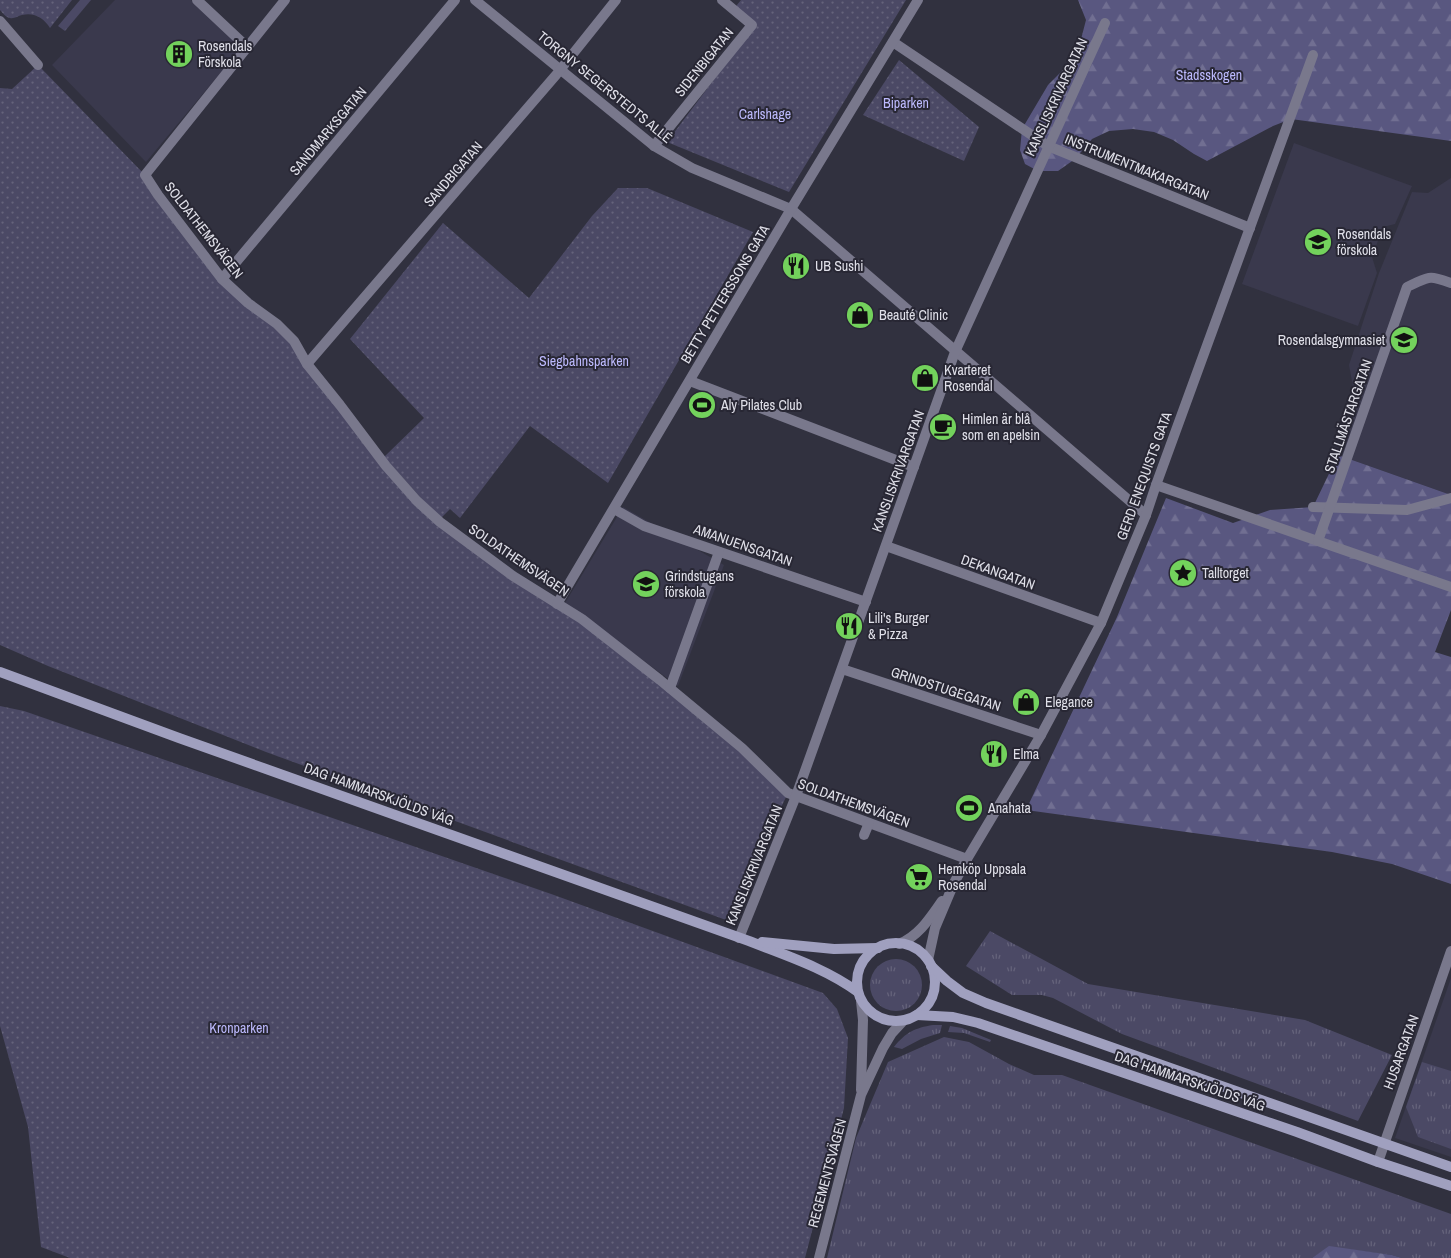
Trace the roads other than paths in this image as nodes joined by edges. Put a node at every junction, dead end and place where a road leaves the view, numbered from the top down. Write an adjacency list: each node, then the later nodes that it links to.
1 (197, 0): 11 (street)
2 (285, 0): 11 (street)
3 (455, 0): 19 (street, SANDMARKSGATAN)
4 (475, 0): 14 (street, TORGNY SEGERSTEDTS ALLÉ)
5 (616, 0): 14 (street, SANDBIGATAN)
6 (722, 0): 15 (street, SIDENBIGATAN)
7 (918, 0): 10 (street, BETTY PETTERSSONS GATA)
8 (0, 21): 13 (street)
9 (1104, 23): 16 (street, KANSLISKRIVARGATAN)
10 (892, 42): 16 (street, INSTRUMENTMAKARGATAN); 17 (street, BETTY PETTERSSONS GATA)
11 (247, 47): 19 (street, SOLDATHEMSVÄGEN)
12 (1313, 55): 18 (street, GERD ENEQUISTS GATA)
13 (38, 65)
14 (561, 69): 15 (street, TORGNY SEGERSTEDTS ALLÉ); 22 (street, SANDBIGATAN)
15 (654, 146): 17 (street, TORGNY SEGERSTEDTS ALLÉ)
16 (1048, 146): 18 (street, INSTRUMENTMAKARGATAN); 21 (street, KANSLISKRIVARGATAN)
17 (791, 209): 21 (street, TORGNY SEGERSTEDTS ALLÉ); 23 (street, BETTY PETTERSSONS GATA)
18 (1250, 228): 25 (street, GERD ENEQUISTS GATA)
19 (222, 280): 22 (street, SOLDATHEMSVÄGEN)
20 (1451, 283): 29 (street, STALLMÄSTARGATAN)
21 (955, 352): 24 (street, KANSLISKRIVARGATAN); 30 (street, TORGNY SEGERSTEDTS ALLÉ)
22 (307, 364): 36 (street, SOLDATHEMSVÄGEN)
23 (690, 381): 24 (street); 28 (street, BETTY PETTERSSONS GATA)
24 (914, 467): 32 (street, KANSLISKRIVARGATAN)
25 (1156, 485): 30 (street, GERD ENEQUISTS GATA); 31 (street)
26 (1451, 498): 29 (street)
27 (1313, 507): 29 (street)
28 (614, 508): 33 (street, AMANUENSGATAN); 36 (street, BETTY PETTERSSONS GATA)
29 (1330, 508): 31 (street, STALLMÄSTARGATAN)
30 (1146, 515): 37 (street, GERD ENEQUISTS GATA)
31 (1318, 541): 34 (street)
32 (886, 546): 35 (street, KANSLISKRIVARGATAN); 37 (street, DEKANGATAN)
33 (719, 552): 35 (street, AMANUENSGATAN); 40 (street)
34 (1451, 587)
35 (866, 602): 38 (street, KANSLISKRIVARGATAN)
36 (557, 604): 40 (street, SOLDATHEMSVÄGEN)
37 (1101, 624): 41 (street, GERD ENEQUISTS GATA)
38 (842, 669): 41 (street, GRINDSTUGEGATAN); 42 (street, KANSLISKRIVARGATAN)
39 (0, 672): 47 (main road, DAG HAMMARSKJÖLDS VÄG)
40 (670, 688): 42 (street, SOLDATHEMSVÄGEN)
41 (1041, 735): 45 (street, GERD ENEQUISTS GATA)
42 (796, 796): 43 (street, SOLDATHEMSVÄGEN); 47 (street, KANSLISKRIVARGATAN)
43 (869, 823): 44 (street); 45 (street, SOLDATHEMSVÄGEN)
44 (864, 835)
45 (966, 859): 46 (street, GERD ENEQUISTS GATA)
46 (954, 883): 48 (street, GERD ENEQUISTS GATA); 51 (street, GERD ENEQUISTS GATA)
47 (744, 939): 49 (main road, DAG HAMMARSKJÖLDS VÄG); 52 (main road, DAG HAMMARSKJÖLDS VÄG)
48 (899, 944): 49 (main road); 51 (main road)
49 (878, 948): 52 (main road)
50 (1451, 951): 56 (street, HUSARGATAN)
51 (930, 963): 53 (main road); 56 (main road, DAG HAMMARSKJÖLDS VÄG)
52 (860, 996): 54 (main road); 55 (street, REGEMENTSVÄGEN)
53 (917, 1014): 54 (main road); 57 (main road, DAG HAMMARSKJÖLDS VÄG)
54 (904, 1020): 55 (street, REGEMENTSVÄGEN)
55 (861, 1095): 60 (street, REGEMENTSVÄGEN)
56 (1384, 1143): 57 (street, HUSARGATAN); 58 (main road, DAG HAMMARSKJÖLDS VÄG)
57 (1378, 1162): 59 (main road, DAG HAMMARSKJÖLDS VÄG)
58 (1451, 1166)
59 (1451, 1186)
60 (819, 1258)

